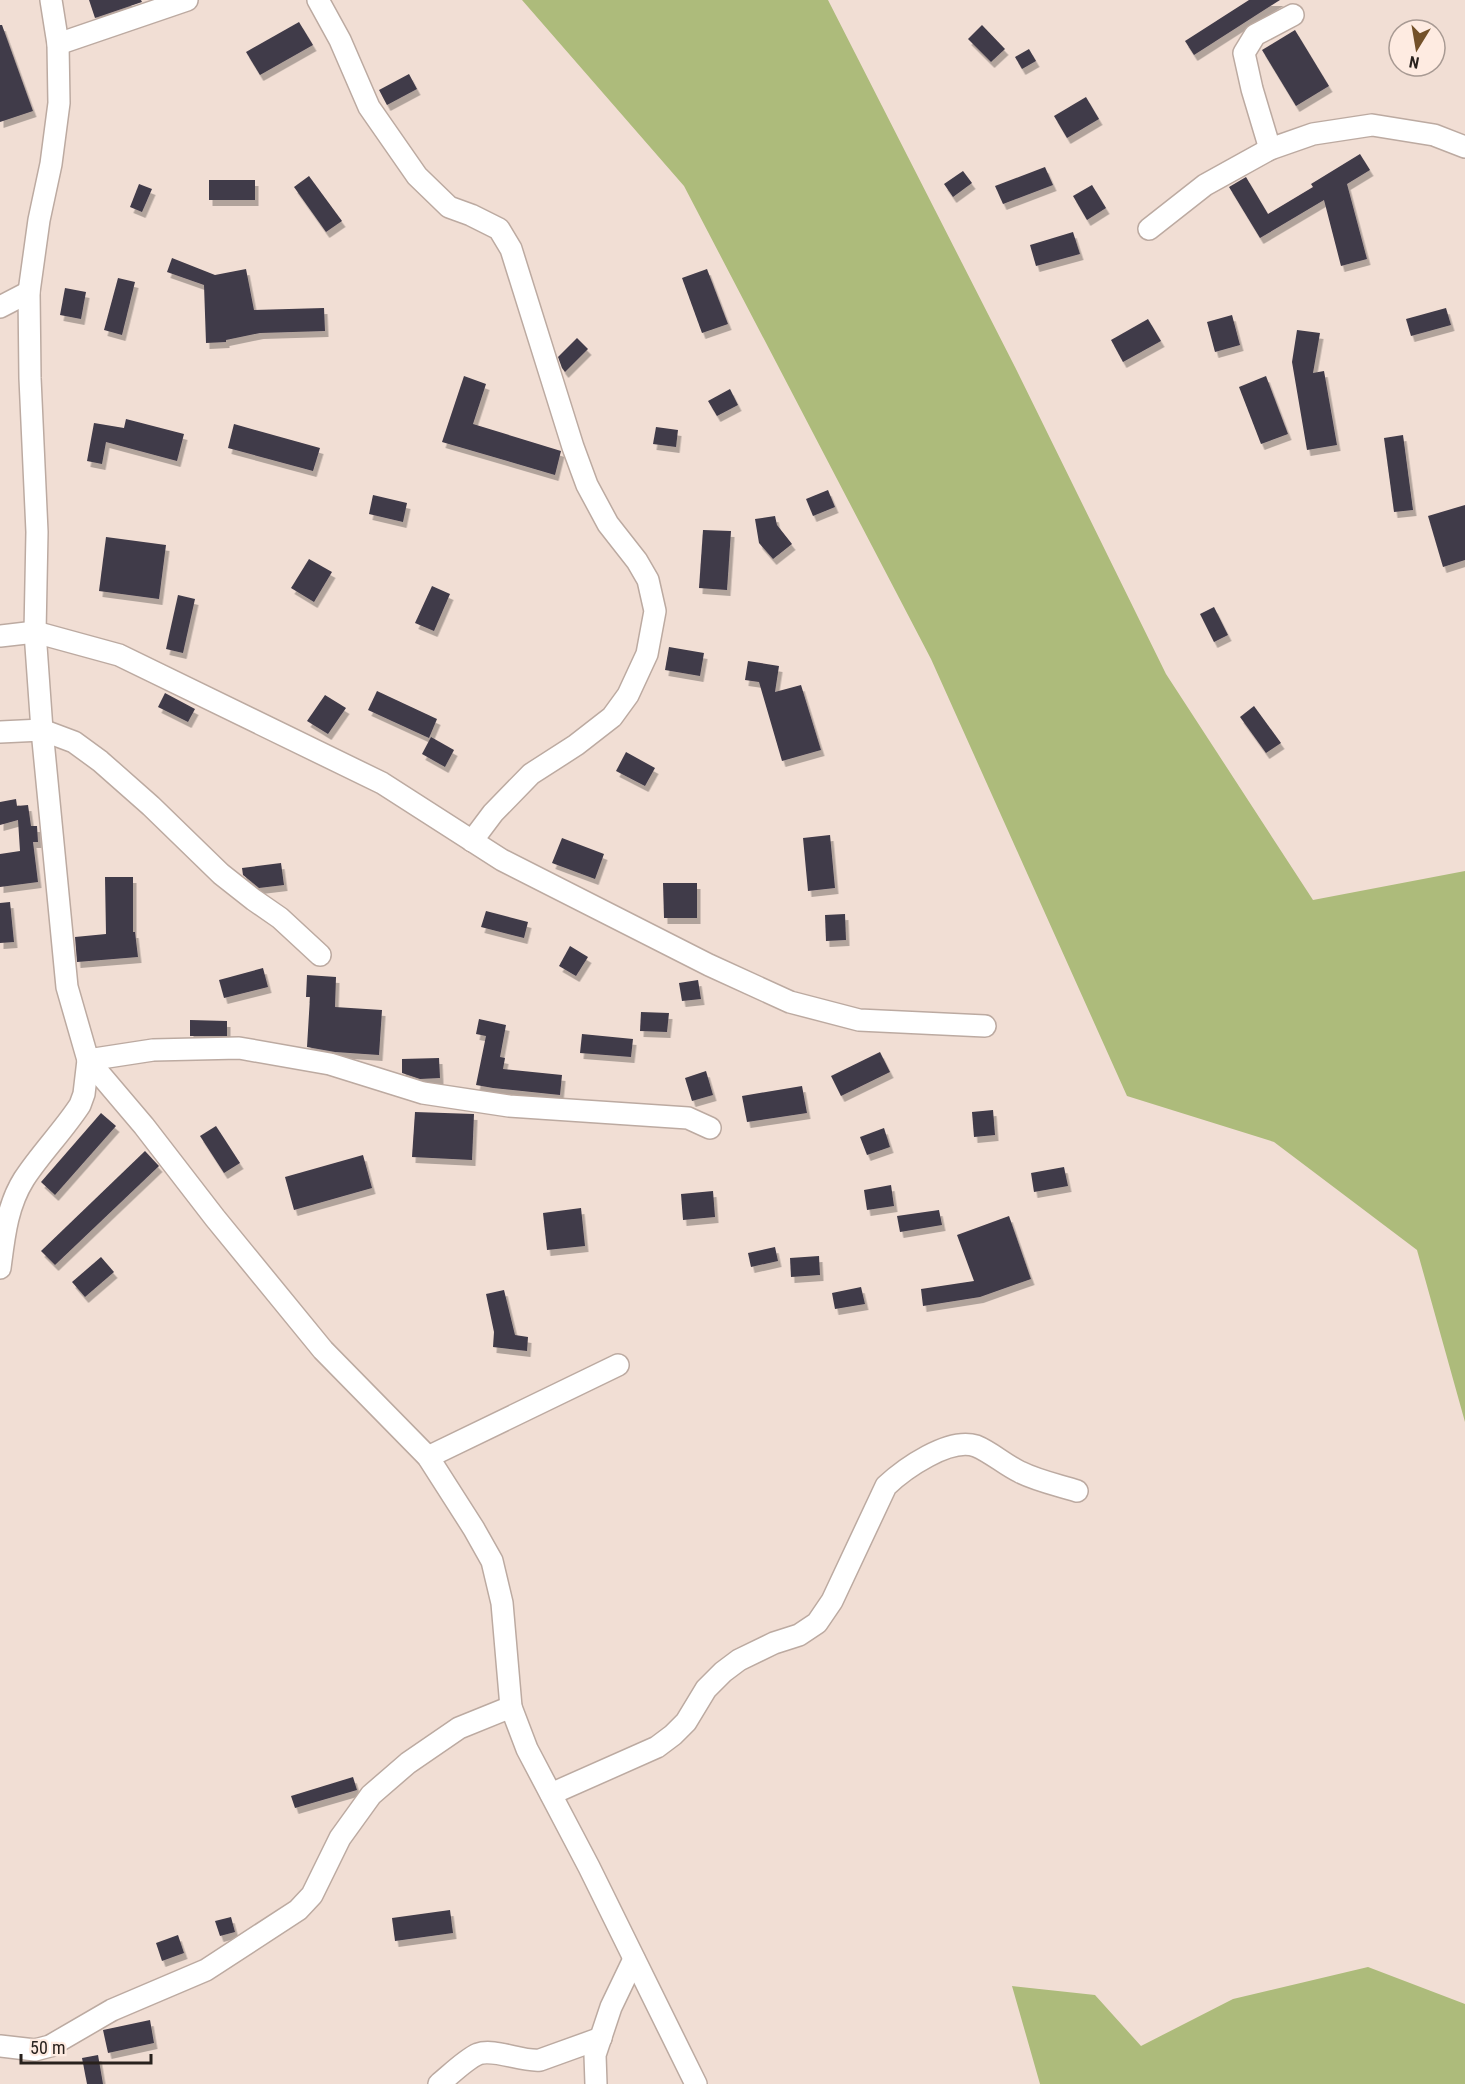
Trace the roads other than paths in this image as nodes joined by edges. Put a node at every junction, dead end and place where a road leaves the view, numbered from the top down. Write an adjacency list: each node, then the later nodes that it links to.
1 (51, 0): 5 (street)
2 (187, 0): 5 (street)
3 (318, 0): 15 (street)
4 (1293, 15): 7 (street)
5 (58, 44): 9 (street)
6 (1465, 147): 7 (street)
7 (1270, 149): 8 (street)
8 (1149, 230)
9 (29, 292): 10 (street); 11 (street)
10 (0, 307)
11 (35, 632): 12 (street); 13 (street); 15 (street)
12 (0, 636)
13 (42, 730): 14 (street); 16 (street); 18 (street)
14 (0, 732)
15 (472, 841): 17 (street)
16 (320, 955)
17 (985, 1026)
18 (88, 1060): 19 (street); 20 (street); 22 (street)
19 (710, 1128)
20 (0, 1268)
21 (618, 1365): 22 (street)
22 (428, 1457): 24 (street)
23 (1077, 1491): 25 (street)
24 (512, 1707): 25 (street); 28 (street)
25 (551, 1794): 26 (street)
26 (634, 1959): 27 (street); 31 (street)
27 (601, 2038): 29 (street); 30 (street)
28 (0, 2046)
29 (439, 2084)
30 (596, 2084)
31 (696, 2084)

